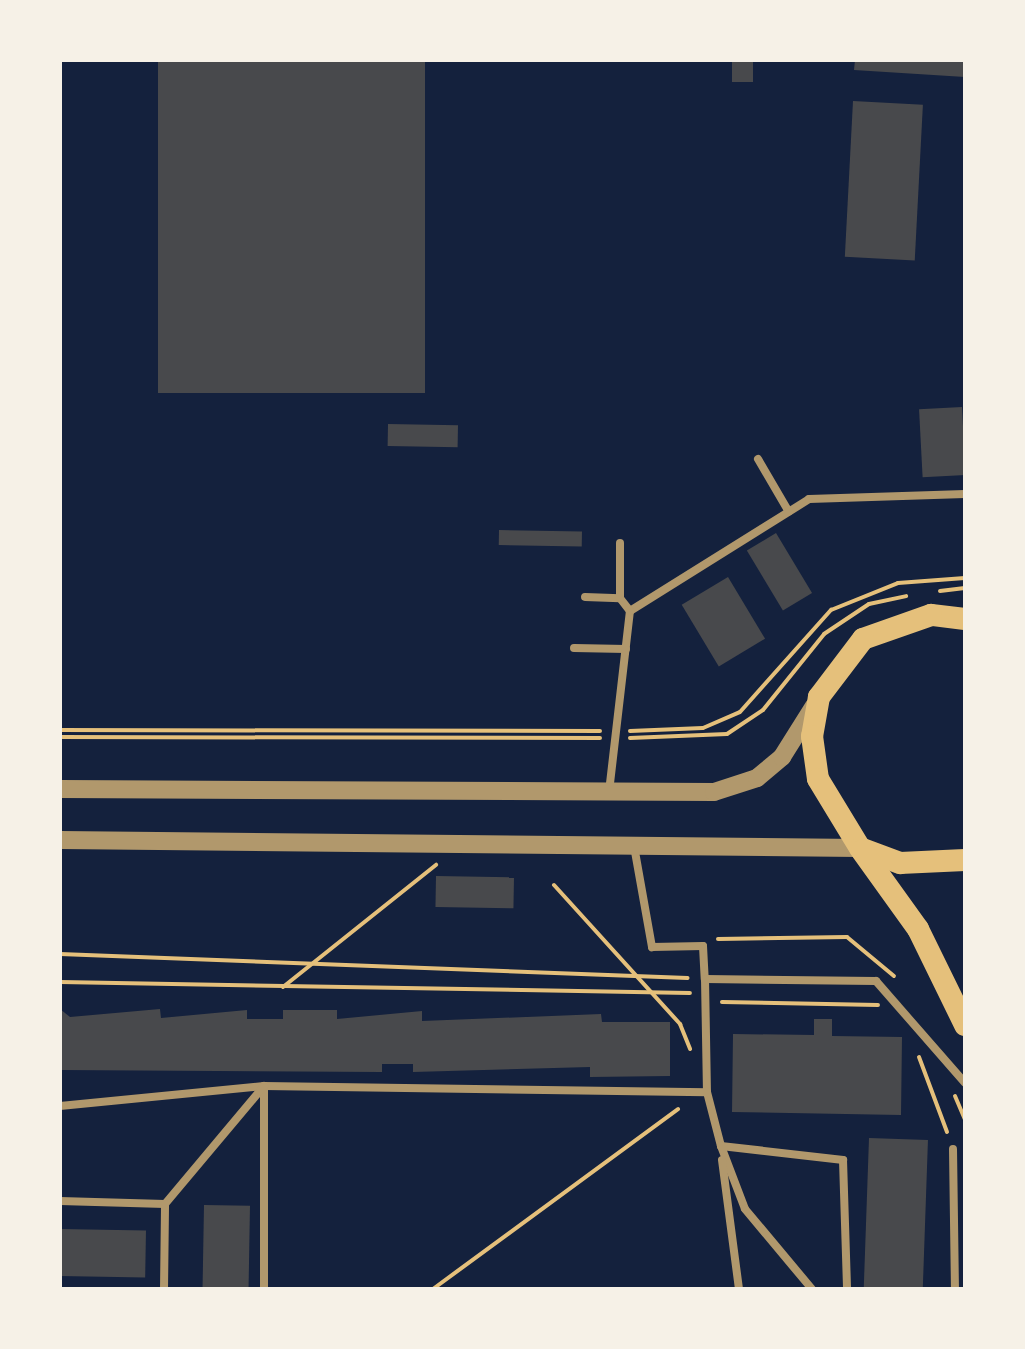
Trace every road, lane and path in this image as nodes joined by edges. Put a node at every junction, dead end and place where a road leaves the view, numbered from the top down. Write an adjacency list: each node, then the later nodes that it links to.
1 (758, 460): 3 (lane)
2 (965, 494): 3 (lane)
3 (789, 512): 9 (lane)
4 (620, 544): 8 (lane)
5 (965, 578): 15 (path)
6 (965, 588): 15 (path)
7 (584, 598): 8 (lane)
8 (620, 598): 9 (lane)
9 (630, 611): 12 (lane)
10 (965, 618): 13 (main road)
11 (574, 648): 12 (lane)
12 (626, 649): 15 (lane)
13 (820, 697): 17 (street); 20 (main road)
14 (60, 734): 15 (path)
15 (616, 734): 17 (lane)
16 (60, 789): 17 (street)
17 (609, 792)
18 (60, 840): 19 (street)
19 (632, 842): 20 (street); 27 (lane)
20 (860, 848): 21 (main road); 34 (main road)
21 (965, 860)
22 (455, 865): 25 (path)
23 (554, 885): 26 (path)
24 (60, 954): 25 (path)
25 (312, 964): 26 (path); 29 (path)
26 (628, 975): 27 (path); 31 (path)
27 (705, 980): 30 (path); 32 (lane); 33 (lane)
28 (60, 982): 29 (path)
29 (283, 987): 31 (path)
30 (903, 991)
31 (642, 992): 32 (path); 37 (path)
32 (705, 1002): 33 (path); 37 (lane)
33 (907, 1016): 35 (lane); 40 (path)
34 (965, 1025)
35 (965, 1083)
36 (264, 1086): 37 (lane); 38 (lane); 42 (lane); 44 (lane)
37 (706, 1092): 39 (lane); 45 (path)
38 (60, 1106)
39 (720, 1146): 46 (lane); 47 (lane); 48 (lane)
40 (954, 1148): 49 (lane)
41 (60, 1200): 42 (lane)
42 (165, 1204): 43 (lane)
43 (164, 1289)
44 (264, 1289)
45 (433, 1289)
46 (739, 1289)
47 (812, 1289)
48 (847, 1289)
49 (956, 1289)

